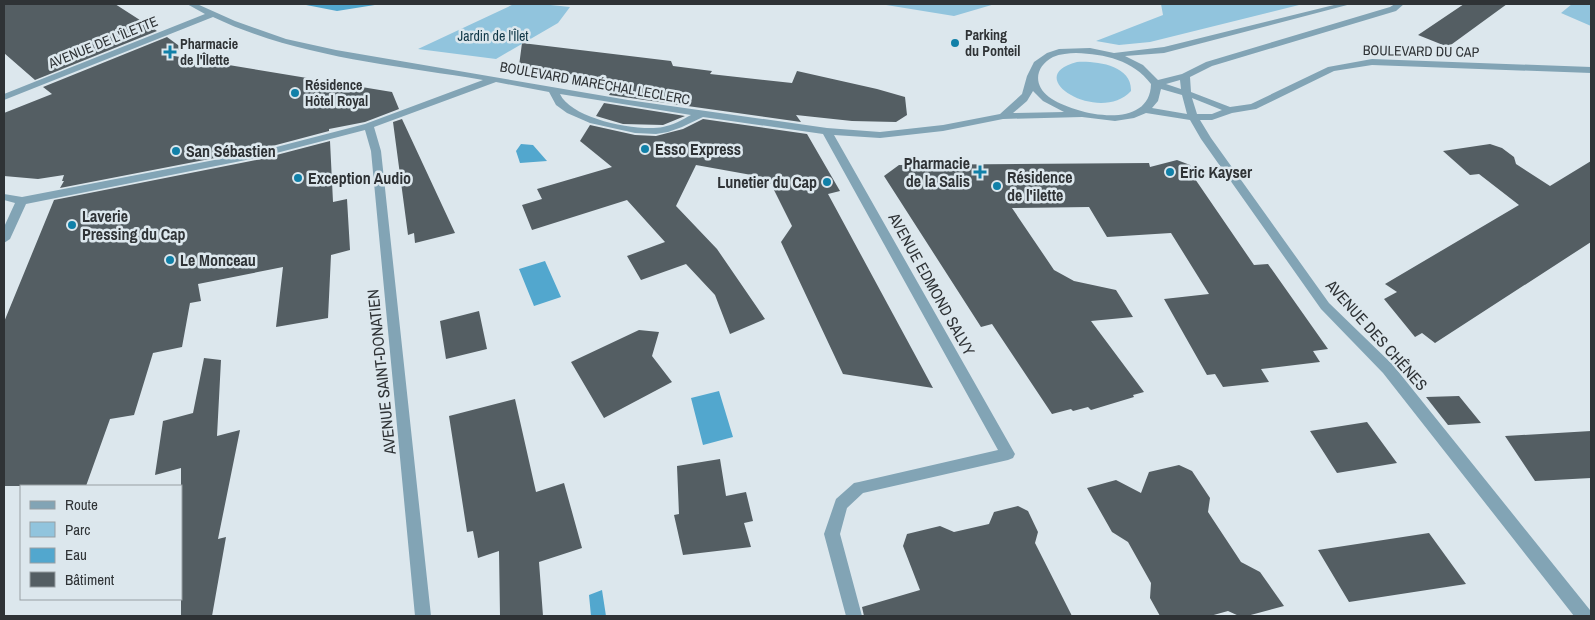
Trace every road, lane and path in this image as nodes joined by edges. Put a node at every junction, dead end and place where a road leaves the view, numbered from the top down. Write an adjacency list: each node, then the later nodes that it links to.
1 (191, 4): 4 (street, BOULEVARD MARÉCHAL LECLERC)
2 (1347, 4): 5 (street)
3 (1400, 4): 8 (street)
4 (213, 14): 9 (street, BOULEVARD MARÉCHAL LECLERC); 13 (street, AVENUE DE L'ÎLETTE)
5 (1112, 54): 7 (street); 10 (street)
6 (1591, 70): 15 (street, BOULEVARD DU CAP)
7 (1032, 76): 17 (street); 18 (street)
8 (1185, 76): 10 (street); 12 (street)
9 (496, 80): 11 (street, BOULEVARD MARÉCHAL LECLERC); 20 (street)
10 (1156, 84): 12 (street, BOULEVARD DU CAP); 14 (street)
11 (553, 89): 16 (street, BOULEVARD MARÉCHAL LECLERC); 16 (street)
12 (1184, 93): 15 (street, BOULEVARD DU CAP); 19 (street, AVENUE DES CHÊNES)
13 (4, 97)
14 (1143, 110): 17 (street); 19 (street, BOULEVARD DU CAP)
15 (1229, 110): 19 (street, BOULEVARD DU CAP)
16 (700, 114): 21 (street, BOULEVARD MARÉCHAL LECLERC)
17 (1080, 115): 18 (street, BOULEVARD MARÉCHAL LECLERC)
18 (1003, 116): 21 (street, BOULEVARD MARÉCHAL LECLERC)
19 (1192, 116): 27 (street, AVENUE DES CHÊNES)
20 (369, 126): 23 (street); 25 (street, AVENUE SAINT-DONATIEN)
21 (827, 131): 26 (street, AVENUE EDMOND SALVY)
22 (4, 197): 23 (street)
23 (22, 201): 24 (street)
24 (4, 239)
25 (423, 616)
26 (854, 616)
27 (1584, 616)

